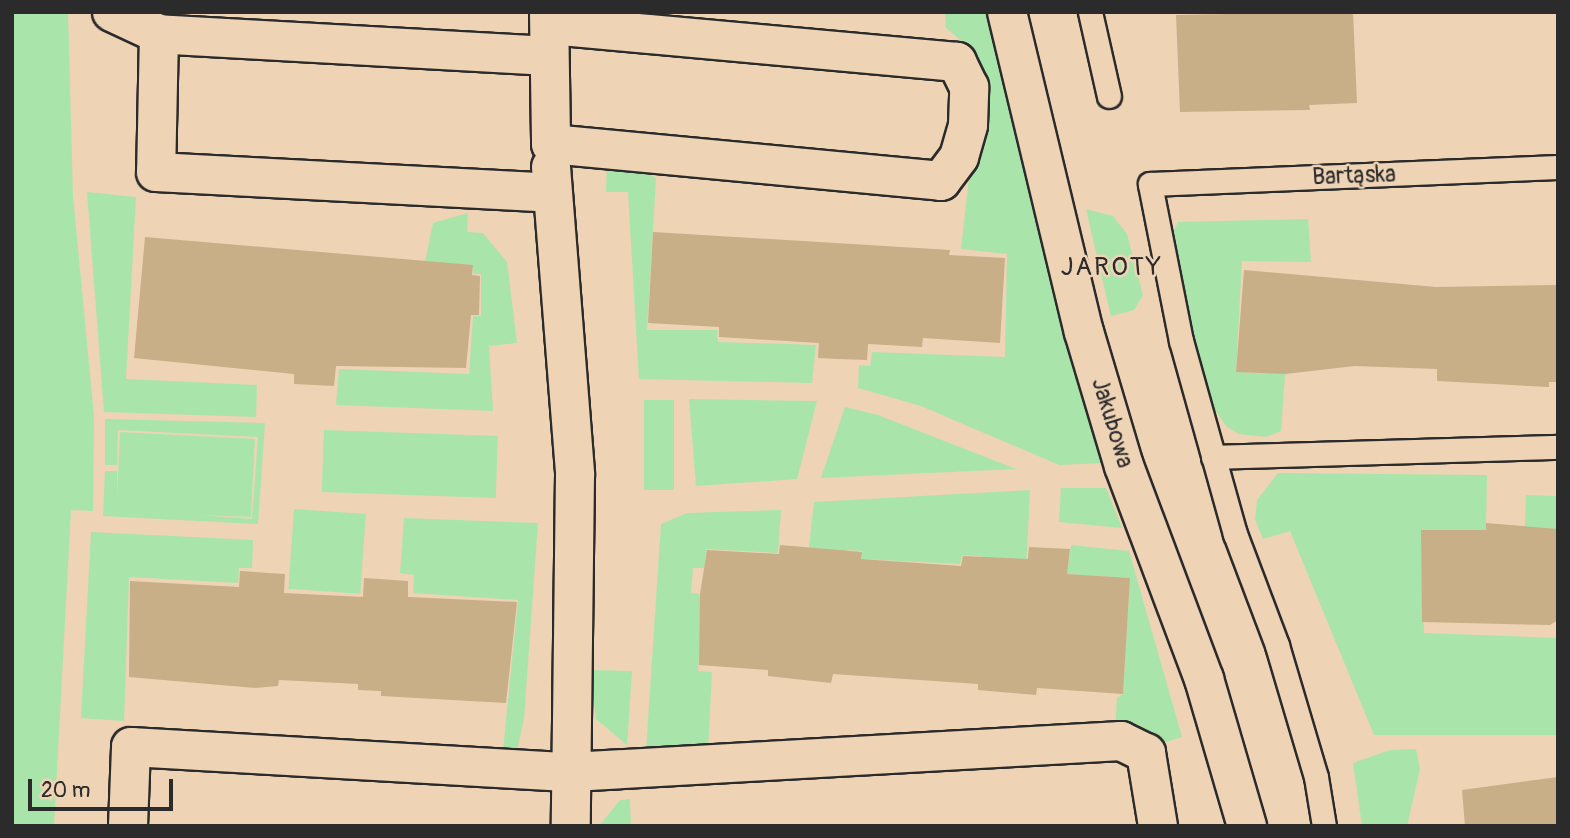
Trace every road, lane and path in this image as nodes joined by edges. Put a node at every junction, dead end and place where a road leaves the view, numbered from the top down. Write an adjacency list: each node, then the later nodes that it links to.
1 (112, 12): 5 (street)
2 (1007, 12): 16 (street, Jakubowa)
3 (1090, 12): 6 (lane)
4 (550, 31): 5 (street); 7 (street); 7 (street)
5 (159, 34): 9 (street)
6 (1109, 96)
7 (551, 144): 9 (street)
8 (1558, 167): 11 (lane, Bartąska)
9 (551, 193): 12 (street)
10 (1558, 447): 11 (lane)
11 (1213, 457): 17 (lane)
12 (571, 772): 13 (street); 14 (street); 15 (street)
13 (128, 826)
14 (571, 826)
15 (1158, 826)
16 (1247, 826)
17 (1324, 826)

